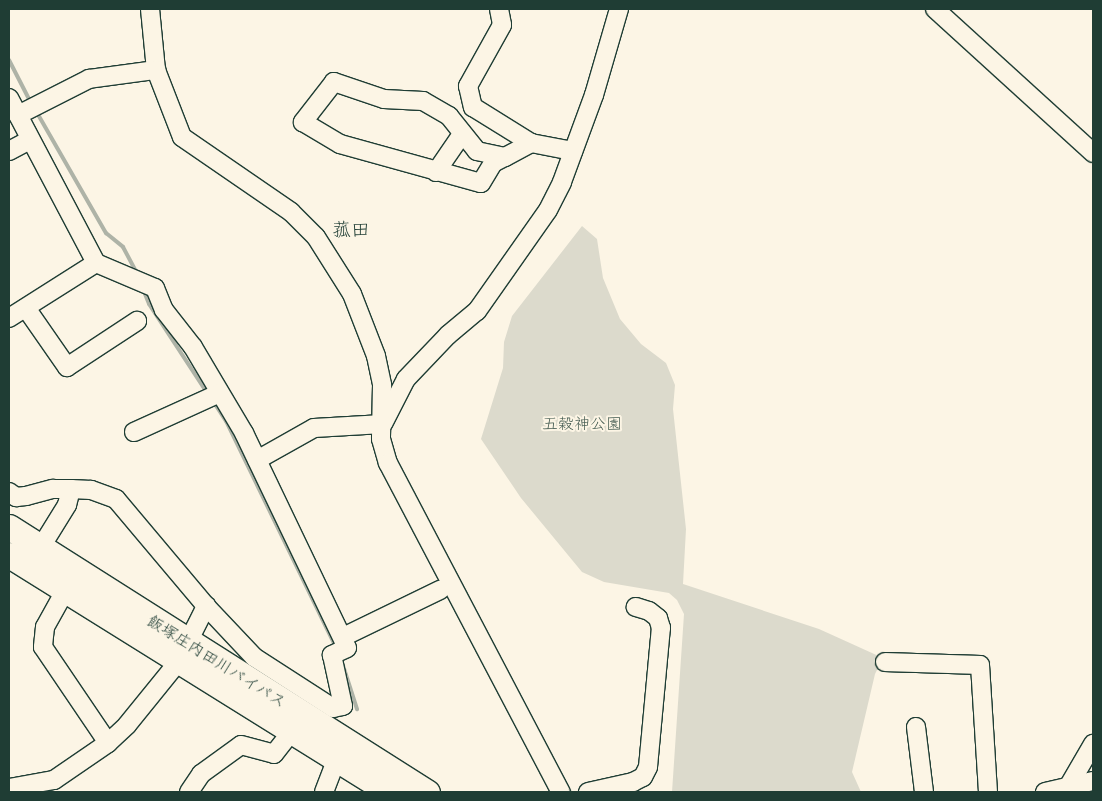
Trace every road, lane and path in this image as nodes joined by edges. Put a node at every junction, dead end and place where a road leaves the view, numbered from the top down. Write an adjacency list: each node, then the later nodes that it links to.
1 (150, 9): 5 (street)
2 (499, 9): 10 (street)
3 (619, 9): 12 (street)
4 (935, 9): 13 (street)
5 (156, 70): 7 (street); 21 (street)
6 (9, 98): 7 (street)
7 (29, 110): 9 (street)
8 (462, 134): 14 (street); 15 (street); 15 (street)
9 (30, 140): 11 (street); 16 (street)
10 (531, 143): 12 (street); 14 (street)
11 (9, 151)
12 (573, 151): 21 (street)
13 (1093, 153)
14 (506, 157): 15 (street)
15 (436, 172)
16 (96, 263): 17 (street); 20 (street)
17 (26, 308): 18 (street); 19 (street)
18 (9, 318)
19 (137, 321)
20 (214, 396): 22 (street); 23 (street)
21 (382, 424): 23 (street); 49 (street)
22 (134, 432)
23 (257, 460): 33 (street)
24 (71, 489): 25 (street); 27 (street); 31 (street)
25 (9, 492)
26 (9, 527): 27 (highway, 飯塚庄内田川バイパス)
27 (41, 547): 34 (highway, 飯塚庄内田川バイパス)
28 (9, 555): 30 (highway, 飯塚庄内田川バイパス)
29 (440, 590): 33 (street)
30 (65, 591): 34 (highway, 飯塚庄内田川バイパス); 38 (street)
31 (206, 606): 33 (street); 34 (street)
32 (636, 607): 50 (street)
33 (340, 647)
34 (183, 653): 37 (highway, 飯塚庄内田川バイパス); 38 (street); 48 (highway, 飯塚庄内田川バイパス)
35 (885, 662): 52 (street)
36 (916, 727): 51 (street)
37 (291, 732): 40 (highway, 飯塚庄内田川バイパス); 45 (street)
38 (108, 743): 42 (street)
39 (1093, 744): 43 (street)
40 (336, 760): 46 (street); 47 (highway, 飯塚庄内田川バイパス)
41 (1093, 781): 43 (street)
42 (53, 787): 44 (street)
43 (1068, 787): 53 (street)
44 (9, 788)
45 (189, 792)
46 (324, 792)
47 (390, 792)
48 (427, 792)
49 (561, 792)
50 (588, 792)
51 (924, 792)
52 (988, 792)
53 (1044, 792)

